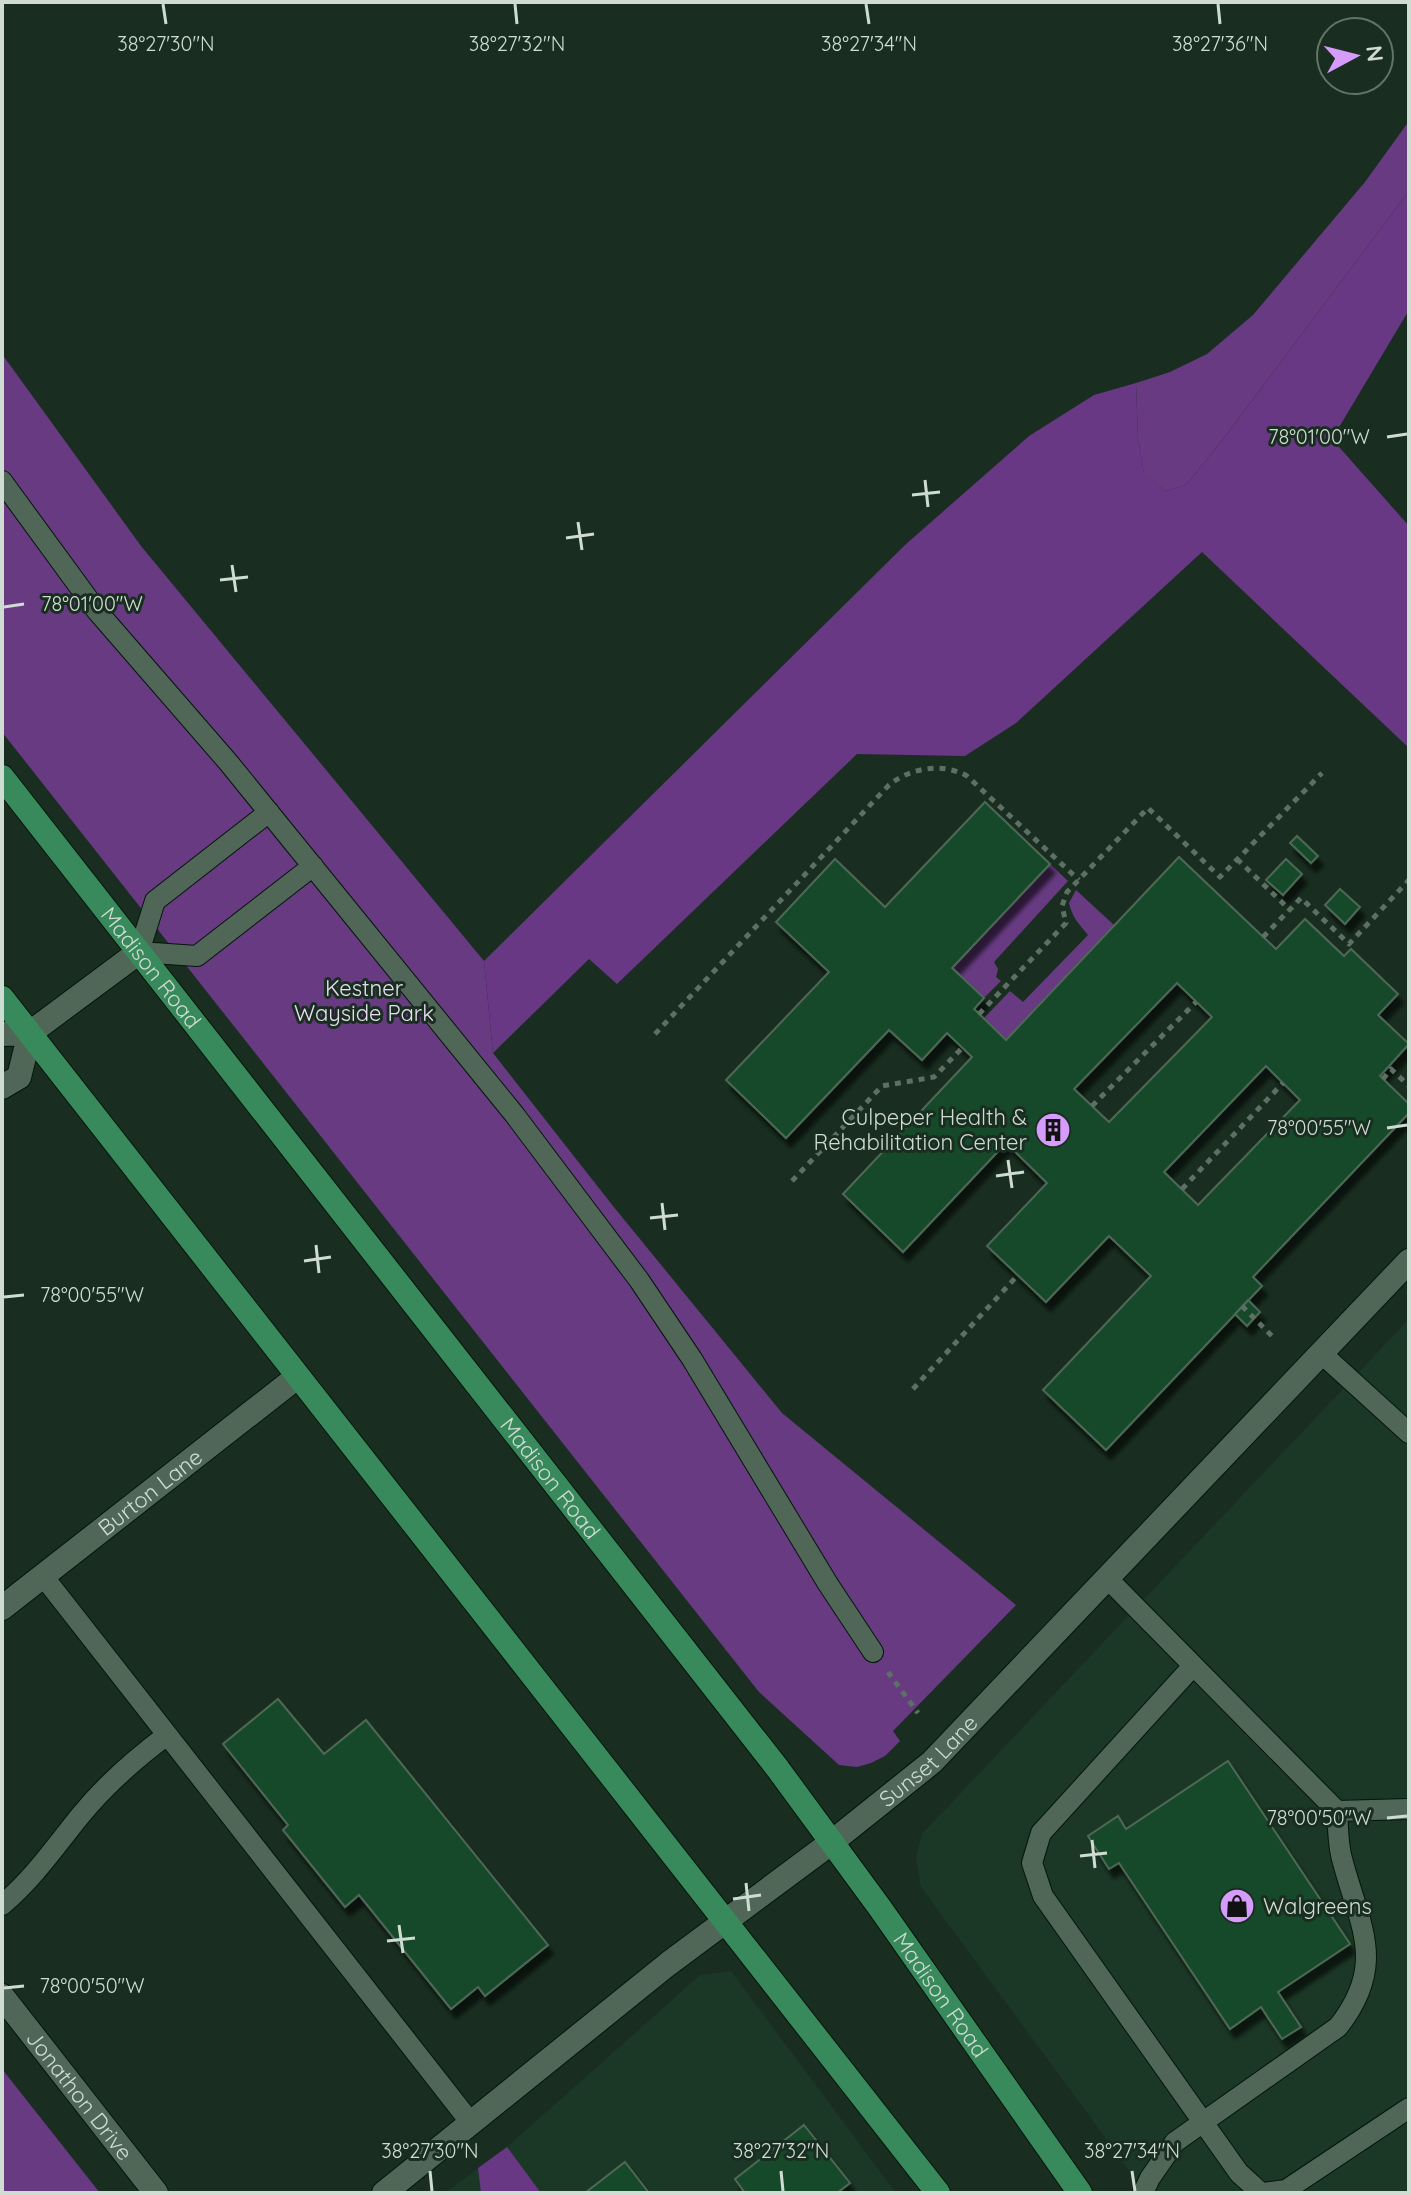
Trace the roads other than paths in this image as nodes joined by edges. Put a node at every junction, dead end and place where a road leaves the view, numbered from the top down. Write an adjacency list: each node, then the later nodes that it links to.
1 (2, 481): 3 (lane)
2 (2, 777): 5 (main road, Madison Road)
3 (269, 812): 4 (lane); 5 (lane)
4 (313, 866): 5 (lane); 17 (lane)
5 (139, 952): 7 (street); 22 (main road, Madison Road)
6 (2, 998): 7 (main road)
7 (30, 1033): 8 (street); 9 (street); 12 (main road)
8 (2, 1034)
9 (2, 1087)
10 (1409, 1261): 11 (street, Sunset Lane)
11 (1321, 1353): 13 (lane); 15 (street, Sunset Lane)
12 (297, 1377): 14 (street, Burton Lane); 24 (main road)
13 (1409, 1433)
14 (43, 1576): 16 (street, Burton Lane); 19 (lane)
15 (1106, 1577): 18 (lane); 22 (street, Sunset Lane)
16 (2, 1608)
17 (873, 1652)
18 (1193, 1666): 21 (lane); 27 (lane)
19 (167, 1735): 23 (lane); 28 (lane)
20 (1409, 1809): 21 (lane)
21 (1337, 1811): 27 (lane)
22 (832, 1842): 24 (street, Sunset Lane); 32 (main road, Madison Road)
23 (2, 1905)
24 (724, 1922): 28 (street, Sunset Lane); 31 (main road)
25 (2, 1996): 29 (street, Jonathon Drive)
26 (1409, 2108): 34 (lane)
27 (1202, 2122): 33 (lane); 34 (lane)
28 (471, 2123): 30 (street, Sunset Lane)
29 (156, 2193)
30 (384, 2193)
31 (938, 2193)
32 (1080, 2193)
33 (1143, 2193)
34 (1262, 2193)

